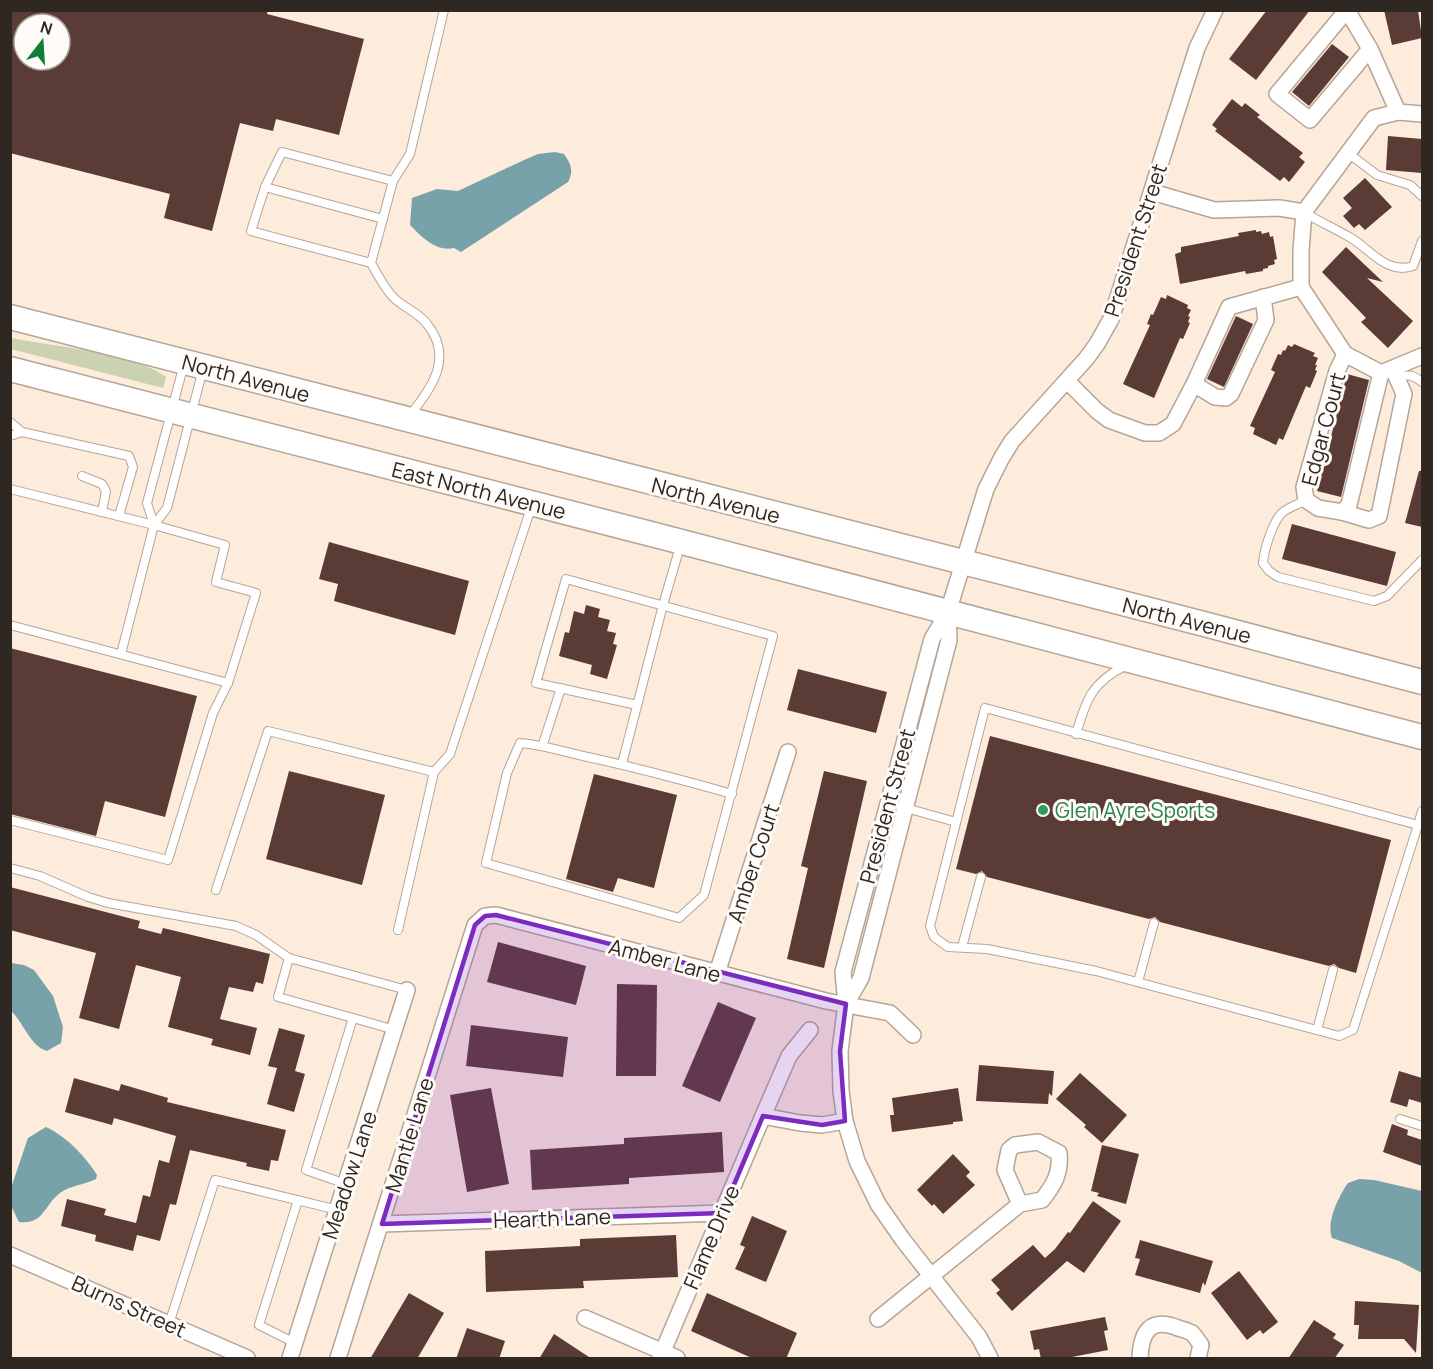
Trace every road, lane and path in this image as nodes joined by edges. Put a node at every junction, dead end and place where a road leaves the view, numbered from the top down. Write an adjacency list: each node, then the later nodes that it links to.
1 (444, 10): 8 (lane)
2 (1215, 10): 10 (street, President Street)
3 (1347, 10): 4 (street); 4 (street)
4 (1370, 49): 5 (street)
5 (1398, 112): 6 (street); 7 (street)
6 (1422, 114)
7 (1348, 153): 11 (lane); 12 (street)
8 (393, 181): 9 (lane); 13 (lane)
9 (266, 187): 13 (lane); 15 (lane)
10 (1152, 192): 12 (street); 24 (street, President Street)
11 (1422, 196)
12 (1304, 212): 14 (lane); 16 (street)
13 (382, 219): 15 (lane)
14 (1422, 242)
15 (371, 263): 28 (lane)
16 (1301, 287): 17 (street); 19 (street)
17 (1263, 297): 26 (street); 26 (street)
18 (10, 317): 21 (main road, North Avenue)
19 (1345, 354): 23 (street); 35 (street, Edgar Court)
20 (1422, 356): 23 (street)
21 (194, 365): 27 (lane); 27 (lane); 28 (main road, North Avenue)
22 (10, 369): 27 (main road, East North Avenue)
23 (1390, 373): 25 (lane); 38 (street, Edgar Court); 38 (street)
24 (1068, 381): 26 (street); 43 (street, President Street)
25 (1422, 382)
26 (1194, 384)
27 (181, 413): 36 (main road, East North Avenue); 40 (lane); 40 (lane)
28 (405, 420): 43 (main road, North Avenue)
29 (10, 422): 31 (lane)
30 (10, 429): 31 (lane)
31 (22, 432): 32 (lane); 39 (lane)
32 (10, 436)
33 (82, 476): 37 (lane)
34 (10, 489): 37 (lane)
35 (1306, 500): 38 (street, Edgar Court); 42 (lane)
36 (532, 504): 41 (main road, East North Avenue); 58 (lane)
37 (102, 512): 39 (lane)
38 (1342, 512)
39 (119, 516): 40 (lane)
40 (154, 525): 47 (lane); 50 (lane)
41 (682, 542): 44 (lane); 45 (main road, East North Avenue)
42 (1422, 560)
43 (963, 563): 45 (street, President Street); 49 (main road, North Avenue)
44 (663, 605): 51 (lane); 52 (lane); 59 (lane)
45 (948, 612): 48 (main road); 60 (street, President Street); 61 (street, President Street)
46 (10, 625): 47 (lane)
47 (121, 654): 50 (lane)
48 (1135, 661): 53 (lane); 54 (main road)
49 (1422, 682)
50 (228, 683): 63 (lane)
51 (561, 688): 52 (lane); 55 (lane)
52 (637, 705): 57 (lane)
53 (1076, 734): 64 (lane); 65 (lane)
54 (1422, 736)
55 (543, 744): 57 (lane); 59 (lane)
56 (788, 752): 75 (street, Amber Court)
57 (622, 764): 59 (lane)
58 (434, 771): 68 (lane); 71 (lane)
59 (732, 794)
60 (888, 803): 61 (lane); 78 (street, President Street)
61 (906, 807): 64 (lane); 78 (street, President Street)
62 (1422, 811): 65 (lane)
63 (10, 820)
64 (956, 822): 72 (lane)
65 (1418, 825): 82 (lane)
66 (10, 868): 73 (lane)
67 (981, 877): 72 (lane)
68 (216, 890)
69 (485, 916): 75 (street, Amber Lane); 93 (street, Mantle Lane)
70 (1154, 922): 76 (lane)
71 (398, 930)
72 (962, 947): 76 (lane)
73 (289, 958): 77 (lane); 79 (lane)
74 (1333, 970): 82 (lane)
75 (717, 973): 78 (street, Amber Lane)
76 (1138, 982): 82 (lane)
77 (406, 990): 80 (street, Meadow Lane)
78 (846, 1004): 83 (street, Amber Lane); 86 (street, President Street)
79 (353, 1018): 80 (lane); 88 (lane)
80 (395, 1030): 88 (street, Meadow Lane)
81 (810, 1030): 84 (street, Flame Drive)
82 (1317, 1030)
83 (913, 1035)
84 (763, 1116): 86 (street); 92 (street, Flame Drive)
85 (1400, 1119): 87 (lane)
86 (845, 1120): 95 (street, President Street)
87 (1422, 1126)
88 (346, 1184): 91 (street, Meadow Lane)
89 (298, 1200): 91 (lane); 98 (lane); 99 (lane)
90 (1020, 1204): 95 (street)
91 (338, 1210): 99 (street, Meadow Lane)
92 (722, 1213): 93 (street, Hearth Lane); 100 (street, Flame Drive)
93 (382, 1224): 103 (street, Mantle Lane)
94 (10, 1255): 98 (street, Burns Street)
95 (931, 1275): 97 (street); 105 (street, President Street)
96 (585, 1318): 100 (street)
97 (878, 1319)
98 (169, 1324): 101 (street, Burns Street)
99 (295, 1343): 102 (street, Meadow Lane)
100 (661, 1355): 104 (street)
101 (247, 1359)
102 (290, 1359)
103 (338, 1359)
104 (678, 1359)
105 (990, 1359)
106 (1140, 1359): 107 (street)
107 (1198, 1359)

